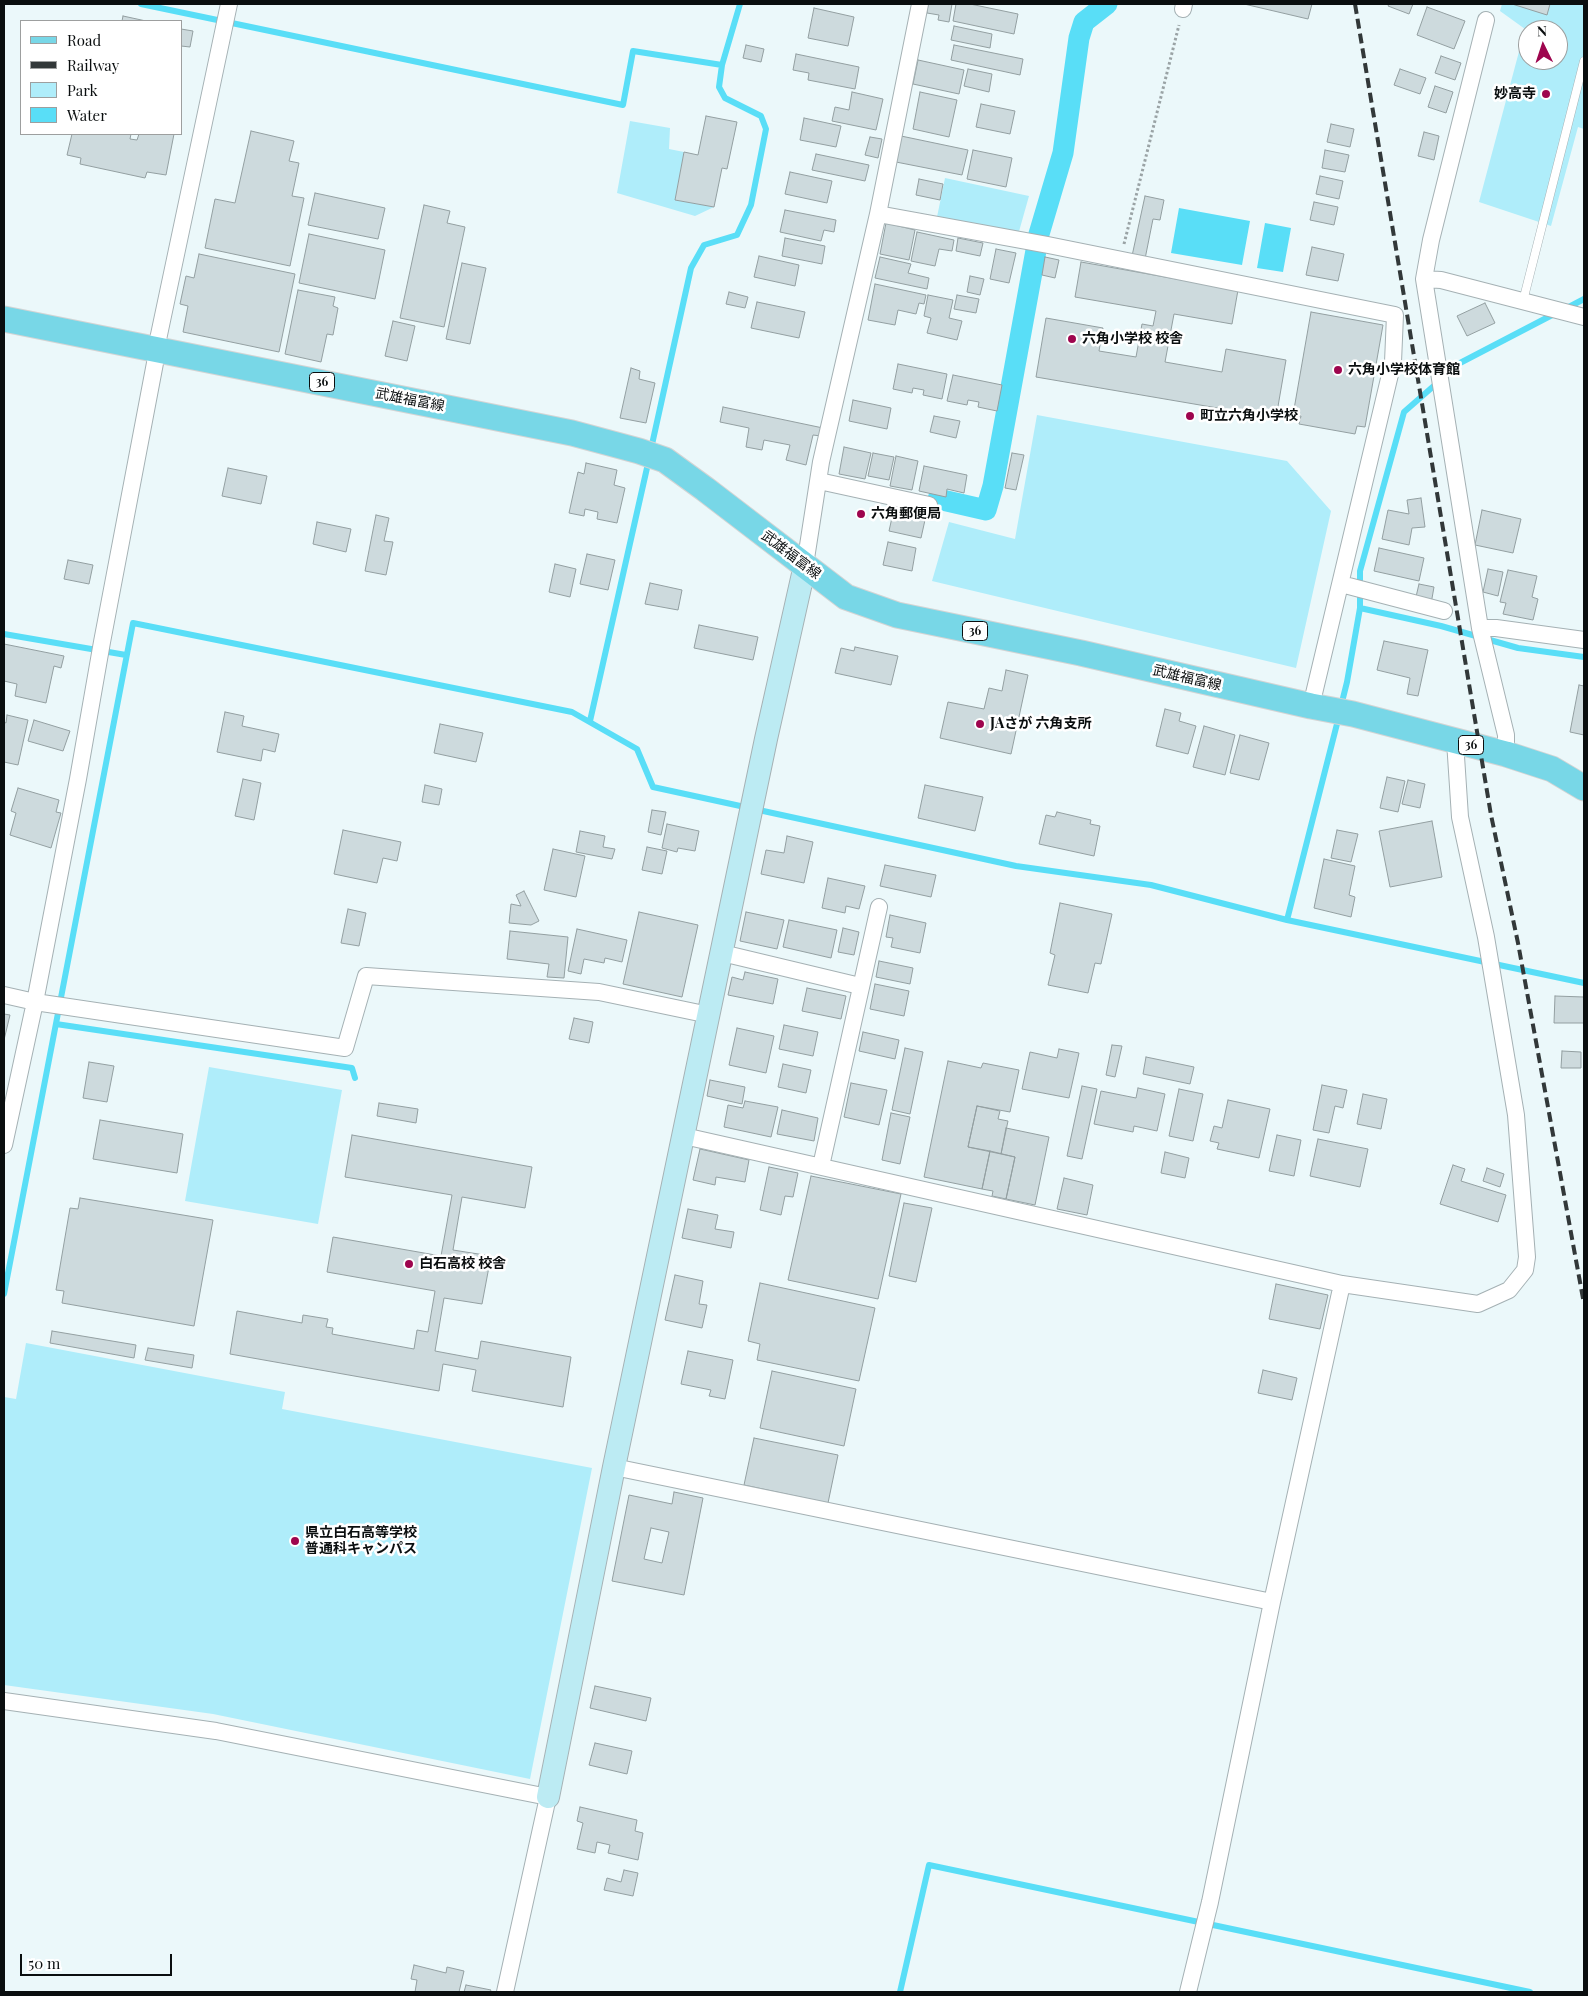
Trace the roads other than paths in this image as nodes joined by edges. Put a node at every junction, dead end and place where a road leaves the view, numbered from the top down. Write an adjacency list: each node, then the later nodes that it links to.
1 (920, 4): 5 (street)
2 (228, 8): 10 (street)
3 (1486, 20): 6 (street)
4 (1584, 61): 7 (lane)
5 (878, 214): 11 (street); 14 (street)
6 (1424, 279): 7 (street); 16 (street)
7 (1523, 301): 8 (street)
8 (1580, 316)
9 (4, 319): 10 (main road, 武雄福富線 / 36)
10 (156, 349): 13 (main road, 武雄福富線 / 36); 26 (street)
11 (819, 480): 12 (street); 13 (street)
12 (929, 505)
13 (805, 565): 18 (main road, 武雄福富線 / 36); 23 (street)
14 (1345, 586): 15 (street); 18 (street)
15 (1444, 611)
16 (1480, 628): 17 (street); 20 (street)
17 (1584, 640)
18 (1319, 708): 19 (main road, 武雄福富線 / 36)
19 (1455, 741): 20 (main road, 武雄福富線 / 36); 31 (street)
20 (1506, 754): 21 (main road, 武雄福富線 / 36)
21 (1584, 788)
22 (879, 907): 24 (street)
23 (722, 953): 24 (street); 27 (street)
24 (860, 986): 30 (street)
25 (4, 995): 26 (street)
26 (43, 1003): 27 (street); 29 (street)
27 (709, 1015): 28 (street)
28 (684, 1136): 30 (street); 32 (street)
29 (4, 1145)
30 (821, 1166): 31 (street)
31 (1342, 1284): 33 (street)
32 (614, 1467): 33 (street); 35 (street)
33 (1272, 1602): 37 (street)
34 (4, 1701): 35 (street)
35 (548, 1797): 36 (street)
36 (506, 1992)
37 (1188, 1992)

